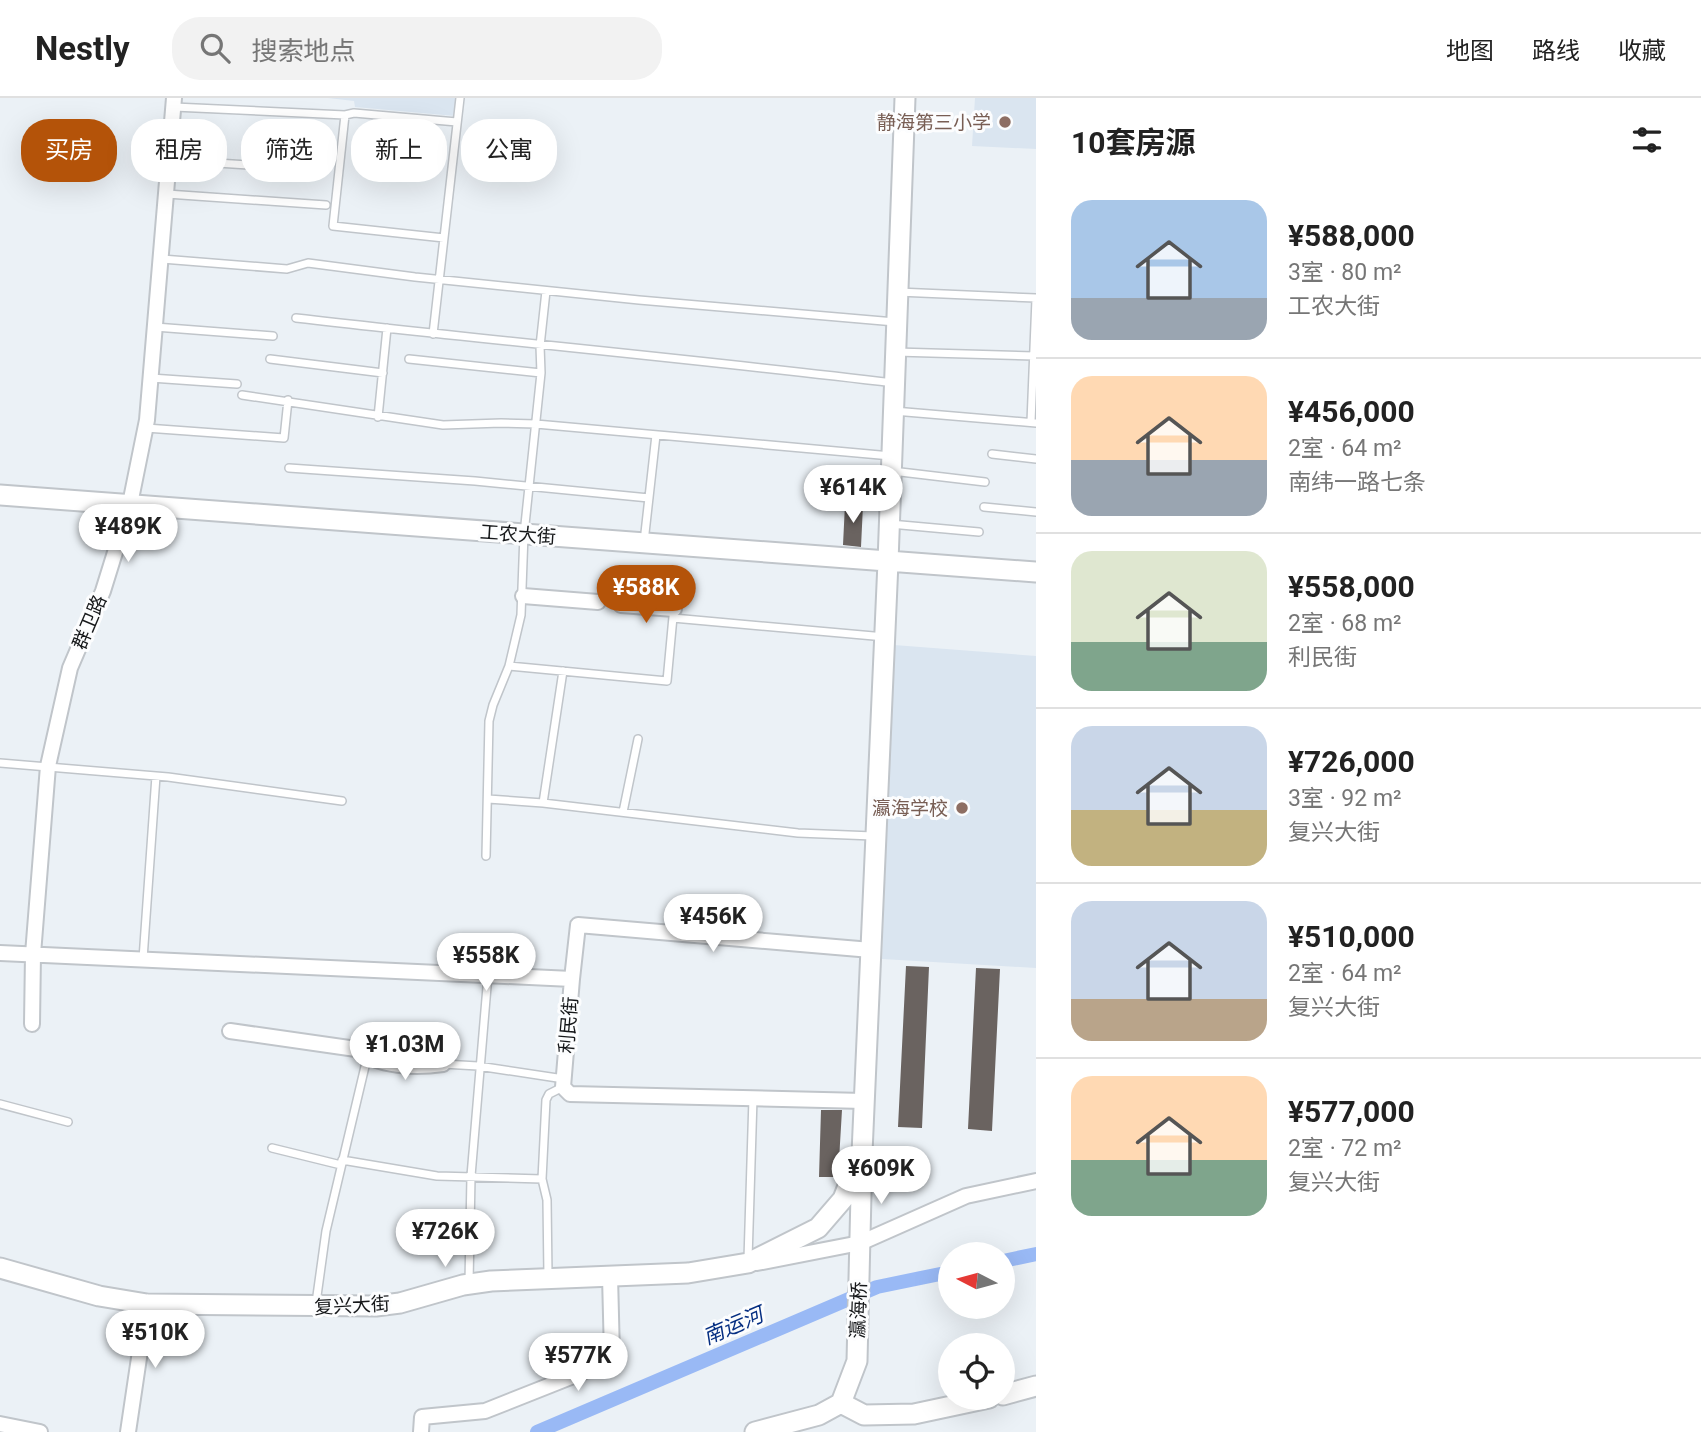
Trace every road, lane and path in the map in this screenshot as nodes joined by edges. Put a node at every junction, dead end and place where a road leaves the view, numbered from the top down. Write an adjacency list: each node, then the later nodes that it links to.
1 (460, 98): 5 (lane)
2 (905, 98): 13 (street, 瀛海桥)
3 (174, 103): 4 (lane)
4 (345, 114): 5 (lane); 9 (lane)
5 (457, 122): 9 (lane)
6 (168, 182): 7 (street, 群卫路)
7 (167, 194): 8 (lane); 10 (street, 群卫路)
8 (326, 205)
9 (444, 238): 11 (lane)
10 (162, 259): 11 (lane); 17 (street, 群卫路)
11 (439, 279): 12 (lane); 19 (lane)
12 (546, 291): 16 (lane); 21 (lane)
13 (897, 292): 14 (lane); 16 (street, 瀛海桥)
14 (1036, 298): 23 (lane)
15 (296, 318): 18 (lane)
16 (896, 322): 22 (street, 瀛海桥)
17 (155, 327): 20 (lane); 28 (street, 群卫路)
18 (387, 328): 19 (lane); 26 (lane)
19 (433, 334): 21 (lane)
20 (273, 336)
21 (540, 346): 27 (lane); 29 (lane)
22 (895, 352): 23 (lane); 29 (street, 瀛海桥)
23 (1034, 356): 35 (lane)
24 (270, 359): 26 (lane)
25 (409, 359): 27 (lane)
26 (383, 373): 34 (lane)
27 (541, 373): 36 (lane)
28 (151, 378): 30 (lane); 37 (street, 群卫路)
29 (894, 383): 33 (street, 瀛海桥)
30 (237, 384)
31 (242, 395): 32 (lane)
32 (288, 400): 34 (lane); 37 (lane)
33 (893, 411): 35 (lane); 41 (street, 瀛海桥)
34 (378, 417): 36 (lane)
35 (1034, 423)
36 (536, 424): 38 (lane); 44 (lane)
37 (145, 428): 47 (street, 群卫路)
38 (656, 435): 41 (lane); 46 (lane)
39 (992, 454): 40 (lane)
40 (1036, 459)
41 (892, 464): 43 (lane); 50 (street, 瀛海桥)
42 (289, 468): 44 (lane)
43 (985, 482)
44 (530, 487): 46 (lane); 52 (lane)
45 (0, 495): 47 (street, 工农大街)
46 (649, 498): 53 (lane)
47 (130, 505): 52 (street, 工农大街); 66 (street, 群卫路)
48 (984, 507): 49 (lane)
49 (1036, 512)
50 (890, 523): 51 (lane); 54 (street, 瀛海桥)
51 (979, 532)
52 (524, 534): 53 (street, 工农大街); 57 (lane)
53 (644, 543): 54 (street, 工农大街)
54 (888, 562): 55 (street, 工农大街); 61 (street, 瀛海桥)
55 (1036, 572)
56 (677, 574): 60 (lane)
57 (523, 596): 58 (street); 62 (lane)
58 (597, 602)
59 (621, 605): 60 (street)
60 (673, 614): 61 (lane); 63 (lane)
61 (885, 637): 72 (street, 瀛海桥)
62 (509, 666): 63 (lane); 68 (lane)
63 (563, 671): 70 (lane)
64 (638, 739): 71 (lane)
65 (0, 763): 66 (lane)
66 (48, 766): 67 (lane); 76 (street, 群卫路)
67 (156, 776): 69 (lane); 77 (lane)
68 (488, 799): 70 (lane); 73 (lane)
69 (342, 801)
70 (543, 803): 71 (lane)
71 (623, 812): 72 (lane)
72 (876, 836): 74 (street, 瀛海桥)
73 (486, 856)
74 (871, 950): 79 (street); 87 (street, 瀛海桥)
75 (0, 953): 76 (street, 利民街)
76 (33, 954): 77 (street, 利民街); 80 (street, 群卫路)
77 (143, 959): 78 (street, 利民街)
78 (488, 975): 79 (street, 利民街); 84 (lane)
79 (572, 979): 85 (street, 利民街)
80 (32, 1024)
81 (230, 1031): 82 (street)
82 (367, 1058): 83 (street); 92 (lane)
83 (443, 1065): 84 (lane)
84 (478, 1066): 85 (lane); 93 (lane)
85 (563, 1083): 86 (street); 94 (lane)
86 (753, 1098): 87 (street); 97 (lane)
87 (864, 1101): 91 (street, 瀛海桥)
88 (0, 1104): 89 (lane)
89 (68, 1122)
90 (272, 1148): 92 (lane)
91 (862, 1153): 96 (street, 瀛海桥); 97 (street, 复兴大街)
92 (342, 1163): 93 (lane); 103 (lane)
93 (471, 1176): 94 (lane); 101 (lane)
94 (542, 1178): 100 (lane)
95 (1036, 1181): 96 (street)
96 (860, 1251): 97 (street); 106 (street, 瀛海桥)
97 (748, 1263): 99 (street, 复兴大街)
98 (0, 1268): 102 (street, 复兴大街)
99 (610, 1276): 100 (street, 复兴大街); 111 (street)
100 (548, 1280): 101 (street, 复兴大街)
101 (469, 1284): 103 (street, 复兴大街)
102 (147, 1304): 103 (street, 复兴大街); 110 (street)
103 (315, 1307)
104 (1036, 1387): 105 (street)
105 (1015, 1392)
106 (841, 1404): 107 (street); 112 (street)
107 (938, 1409)
108 (0, 1424): 109 (street)
109 (40, 1432)
110 (128, 1432)
111 (421, 1432)
112 (755, 1432)

